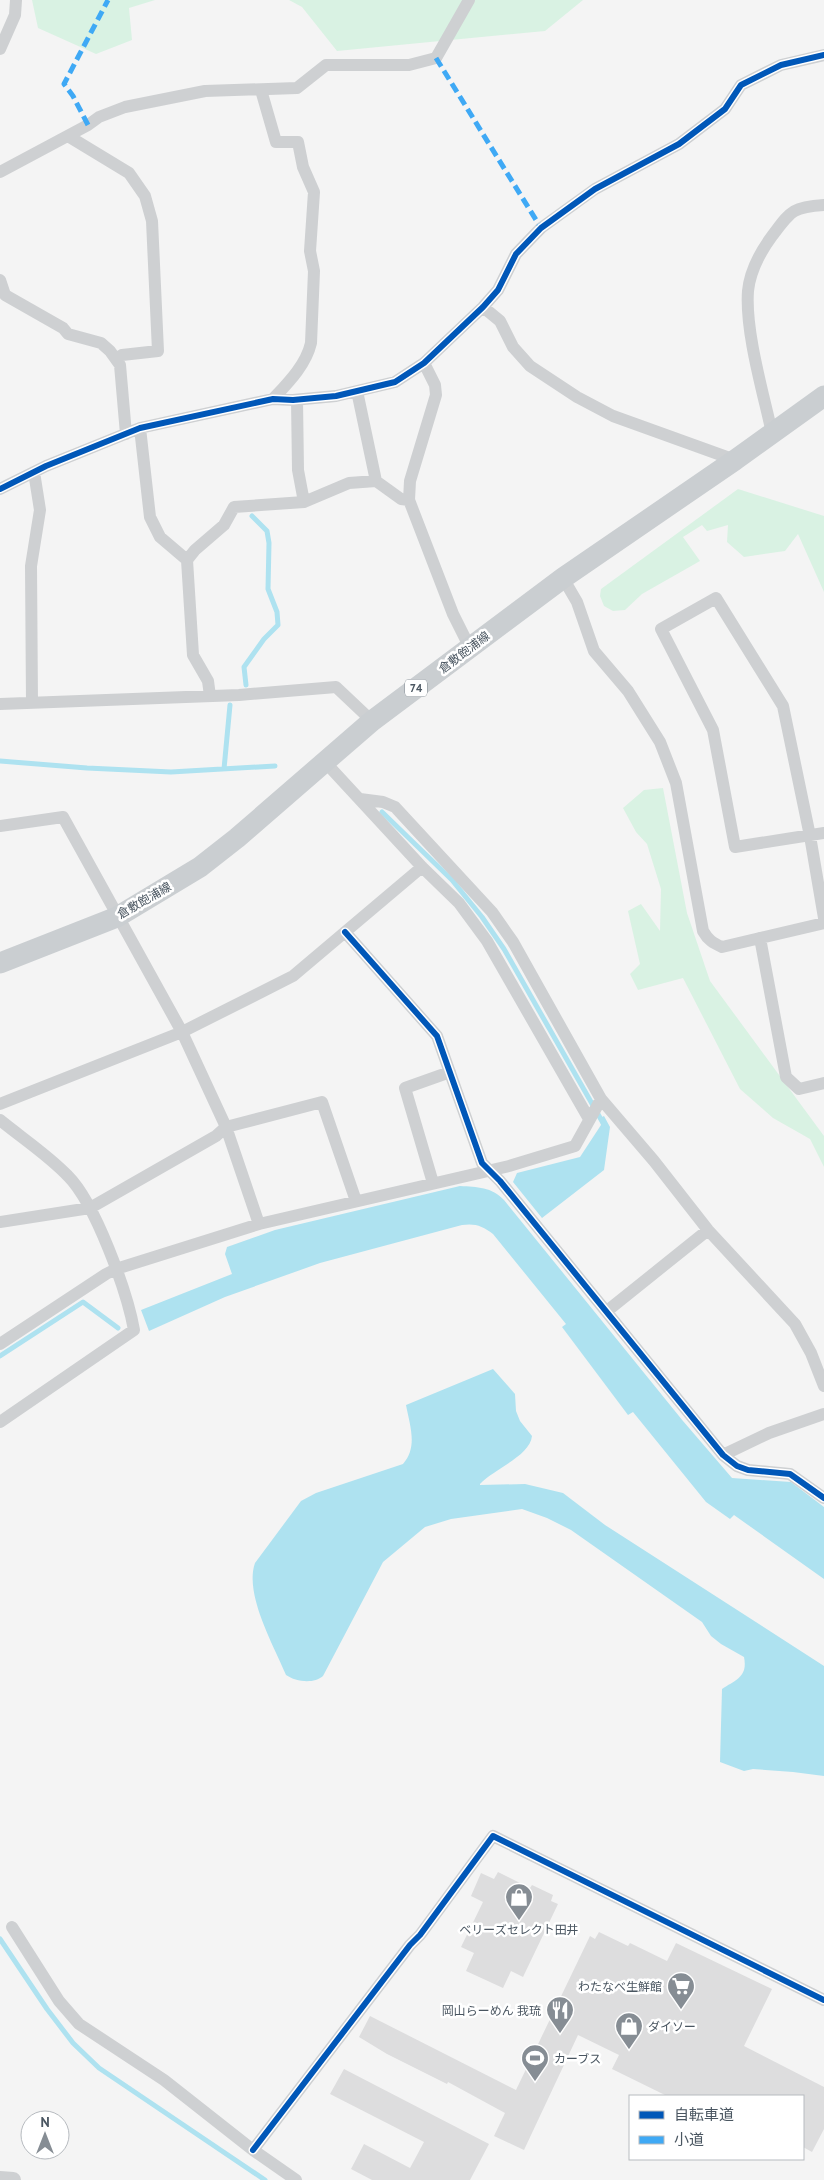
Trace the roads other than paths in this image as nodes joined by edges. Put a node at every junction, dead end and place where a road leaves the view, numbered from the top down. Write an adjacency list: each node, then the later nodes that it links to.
1 (16, 0): 3 (street)
2 (470, 0): 5 (street)
3 (0, 49)
4 (824, 55): 10 (street)
5 (261, 90): 6 (street); 15 (street)
6 (68, 136): 7 (street); 11 (street)
7 (0, 172)
8 (824, 205): 18 (street)
9 (0, 280): 11 (street)
10 (483, 307): 12 (street); 20 (street)
11 (116, 359): 19 (street)
12 (424, 363): 13 (street); 24 (street)
13 (357, 391): 16 (street); 22 (street)
14 (824, 396): 18 (main road, 倉敷飽浦線 / 74)
15 (273, 399): 16 (street); 17 (street)
16 (297, 400): 25 (street)
17 (140, 428): 19 (street); 26 (street)
18 (772, 433): 20 (main road, 倉敷飽浦線 / 74)
19 (126, 434): 21 (street)
20 (735, 460): 27 (main road, 倉敷飽浦線 / 74)
21 (34, 472): 23 (street); 30 (street)
22 (376, 481): 24 (street); 25 (street)
23 (0, 489)
24 (409, 500): 28 (street)
25 (304, 502): 26 (street)
26 (187, 560): 29 (street)
27 (562, 578): 28 (main road, 倉敷飽浦線 / 74); 43 (street)
28 (470, 648): 32 (main road, 倉敷飽浦線 / 74)
29 (210, 696): 30 (street); 32 (street)
30 (32, 703): 31 (street)
31 (0, 704)
32 (372, 721): 33 (main road, 倉敷飽浦線 / 74)
33 (325, 762): 34 (street); 39 (main road, 倉敷飽浦線 / 74)
34 (360, 799): 38 (street); 49 (street)
35 (0, 826): 39 (street)
36 (824, 833): 37 (street)
37 (810, 836): 37 (street); 40 (street)
38 (422, 867): 42 (street); 49 (street)
39 (117, 916): 44 (main road, 倉敷飽浦線 / 74); 45 (street)
40 (824, 918)
41 (824, 923): 43 (street)
42 (346, 932): 45 (street); 46 (street)
43 (760, 938): 47 (street)
44 (0, 963)
45 (182, 1032): 48 (street); 51 (street)
46 (450, 1072): 52 (street); 53 (street)
47 (824, 1083)
48 (0, 1104)
49 (595, 1109): 52 (street); 58 (street)
50 (0, 1120): 55 (street)
51 (226, 1127): 54 (street); 55 (street); 57 (street)
52 (488, 1170): 53 (street); 60 (street)
53 (433, 1183): 54 (street)
54 (356, 1201): 57 (street)
55 (90, 1208): 56 (street); 59 (street)
56 (0, 1222)
57 (259, 1224): 59 (street)
58 (708, 1230): 60 (street); 62 (street)
59 (116, 1269): 61 (street); 64 (street)
60 (607, 1311): 65 (street)
61 (0, 1344)
62 (824, 1386)
63 (824, 1414): 65 (street)
64 (0, 1422)
65 (723, 1455): 66 (street)
66 (824, 1498)
67 (12, 1927): 69 (street)
68 (824, 2000): 69 (street)
69 (253, 2150): 72 (street)
70 (0, 2179): 71 (street)
71 (13, 2180)
72 (296, 2180)

